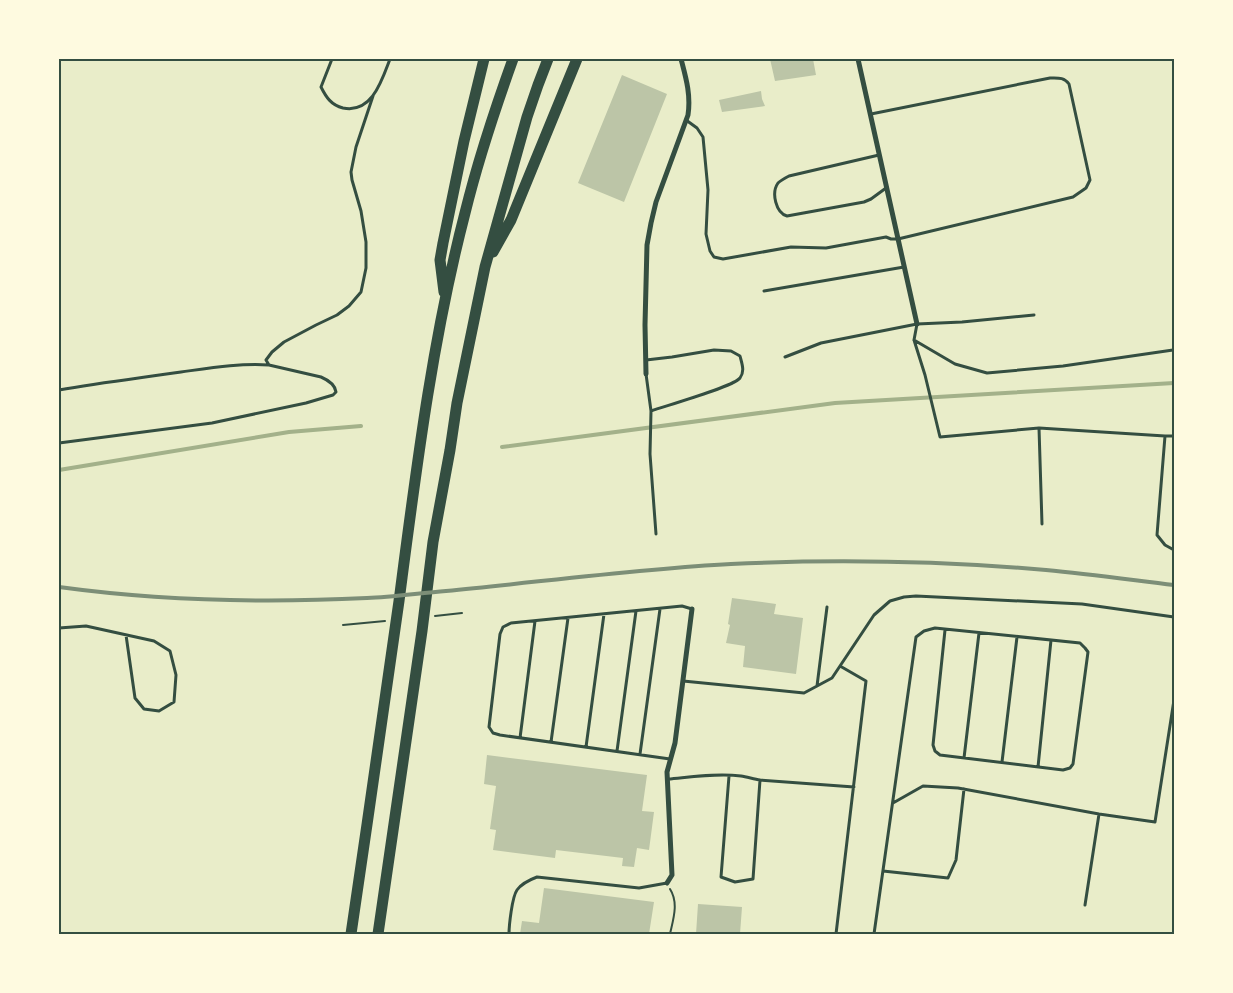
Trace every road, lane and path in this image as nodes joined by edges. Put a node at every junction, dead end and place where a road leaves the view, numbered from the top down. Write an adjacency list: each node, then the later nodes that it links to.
1 (332, 59): 9 (lane)
2 (390, 59): 9 (lane)
3 (484, 59): 18 (highway)
4 (513, 59): 18 (highway)
5 (548, 59): 15 (highway)
6 (577, 59): 15 (highway)
7 (681, 59): 11 (street)
8 (858, 59): 10 (street)
9 (373, 96): 25 (lane)
10 (870, 114): 12 (street); 14 (lane)
11 (686, 120): 14 (lane); 24 (street)
12 (879, 155): 13 (street); 13 (lane)
13 (886, 188): 14 (street)
14 (898, 239): 16 (street)
15 (485, 267): 74 (highway)
16 (904, 267): 17 (lane); 20 (street)
17 (764, 291)
18 (445, 301): 73 (highway)
19 (1034, 315): 20 (lane)
20 (917, 324): 21 (lane); 23 (lane)
21 (914, 340): 22 (lane); 29 (lane)
22 (1173, 350)
23 (785, 357)
24 (646, 360): 26 (street); 28 (lane)
25 (269, 365): 27 (lane); 32 (lane)
26 (646, 374): 28 (lane)
27 (59, 390)
28 (651, 411): 34 (lane)
29 (1039, 428): 30 (lane); 33 (lane)
30 (1165, 436): 31 (lane); 35 (lane)
31 (1174, 436)
32 (59, 443)
33 (1042, 524)
34 (656, 534)
35 (1174, 550)
36 (826, 607): 52 (lane)
37 (660, 609): 38 (lane); 39 (lane); 58 (lane)
38 (692, 609): 51 (street)
39 (636, 611): 40 (lane); 57 (lane)
40 (604, 614): 42 (lane); 56 (lane)
41 (1174, 617): 50 (lane)
42 (568, 618): 43 (lane); 55 (lane)
43 (535, 621): 54 (lane); 54 (lane)
44 (59, 628): 47 (lane)
45 (945, 630): 46 (lane); 59 (lane); 68 (lane)
46 (979, 633): 48 (lane); 59 (lane)
47 (126, 635): 47 (lane)
48 (1017, 637): 49 (lane); 61 (lane)
49 (1051, 640): 62 (lane); 62 (lane)
50 (840, 666): 52 (lane); 66 (lane)
51 (682, 681): 52 (lane); 60 (street)
52 (817, 686)
53 (1174, 700): 69 (lane)
54 (520, 738): 55 (lane)
55 (551, 742): 56 (lane)
56 (586, 747): 57 (lane)
57 (617, 752): 58 (lane)
58 (640, 754): 60 (lane)
59 (964, 758): 61 (lane)
60 (670, 759): 64 (street)
61 (1002, 762): 62 (lane)
62 (1038, 767)
63 (729, 776): 64 (lane); 65 (lane); 65 (lane)
64 (667, 779): 71 (street)
65 (760, 780): 66 (lane)
66 (854, 787): 77 (lane)
67 (964, 789): 68 (lane); 69 (lane); 70 (lane)
68 (893, 803): 70 (lane)
69 (1099, 814): 72 (lane)
70 (883, 871): 78 (lane)
71 (666, 883): 75 (lane); 76 (path)
72 (1085, 905)
73 (351, 934)
74 (378, 934)
75 (509, 934)
76 (670, 934)
77 (836, 934)
78 (874, 934)

